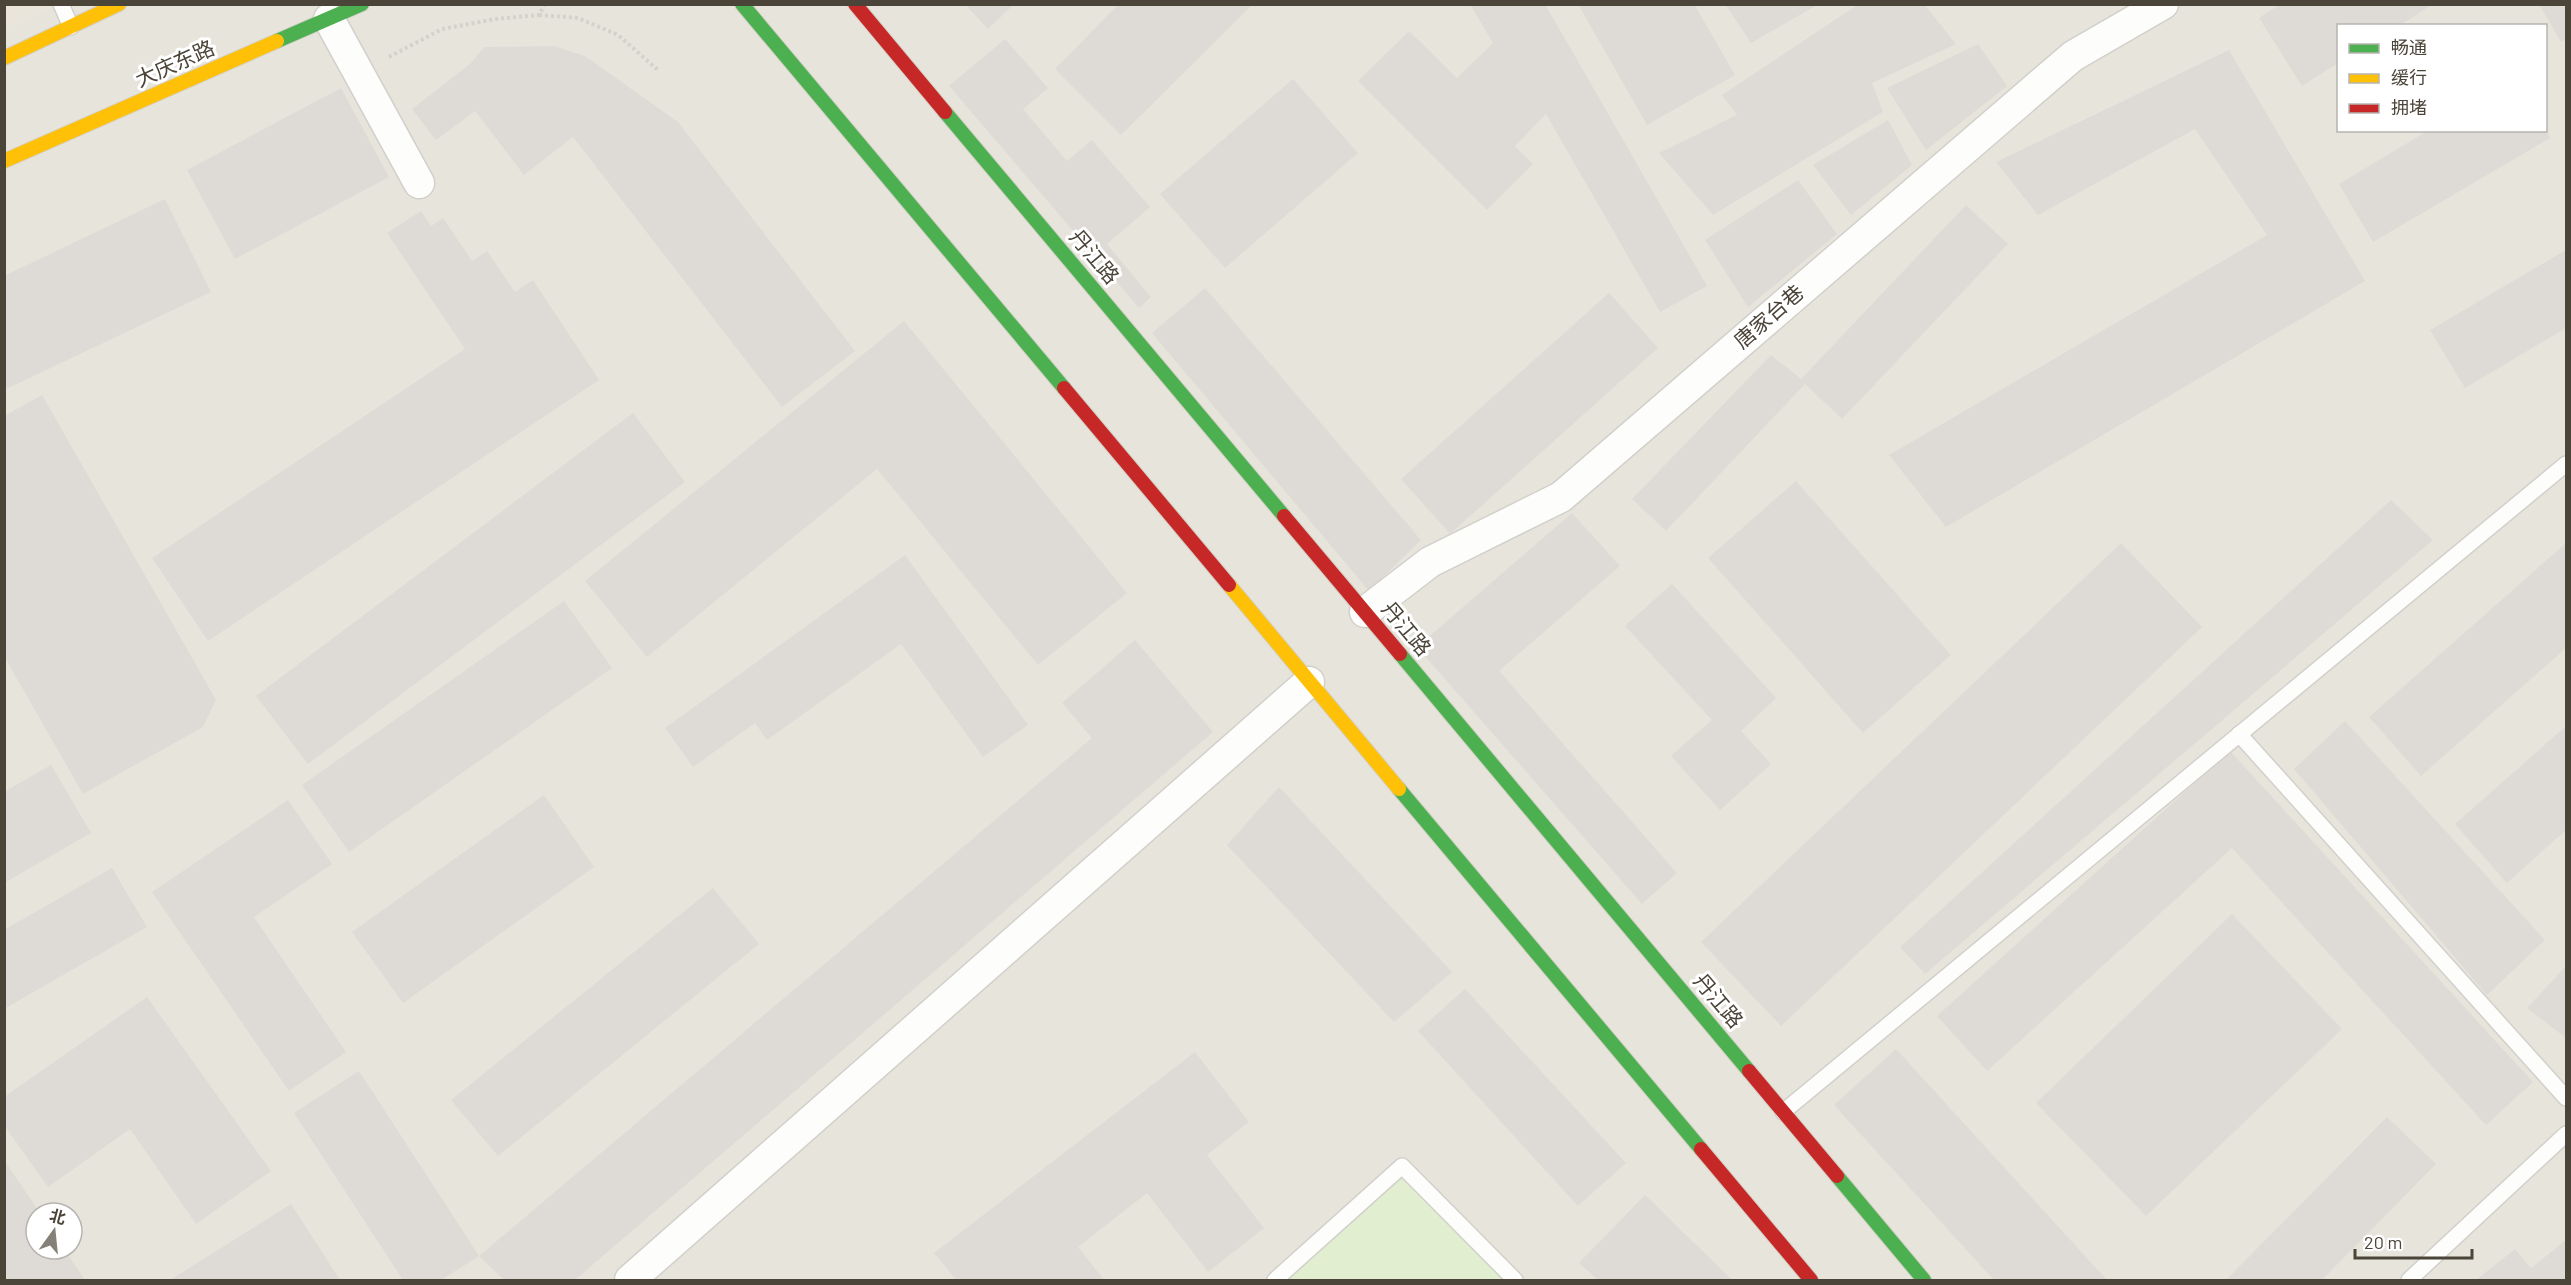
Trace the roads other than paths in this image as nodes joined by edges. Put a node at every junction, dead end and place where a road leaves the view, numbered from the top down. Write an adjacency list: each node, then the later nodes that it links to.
1 (61, 4): 8 (lane)
2 (119, 4): 8 (main road)
3 (362, 4): 7 (main road, 大庆东路)
4 (742, 4): 14 (main road)
5 (855, 4): 13 (main road, 丹江路)
6 (2163, 4): 13 (street, 唐家台巷)
7 (329, 19): 10 (main road, 大庆东路); 11 (street)
8 (71, 27): 9 (main road)
9 (4, 58)
10 (4, 161)
11 (419, 183)
12 (2566, 464): 15 (lane)
13 (1365, 612): 17 (main road, 丹江路)
14 (1309, 682): 19 (street); 22 (main road)
15 (2239, 734): 16 (lane); 17 (lane)
16 (2566, 1098)
17 (1783, 1112): 23 (main road, 丹江路)
18 (2566, 1134): 24 (lane)
19 (630, 1281)
20 (1275, 1281): 21 (lane)
21 (1515, 1281)
22 (1811, 1281)
23 (1924, 1281)
24 (2409, 1281)

